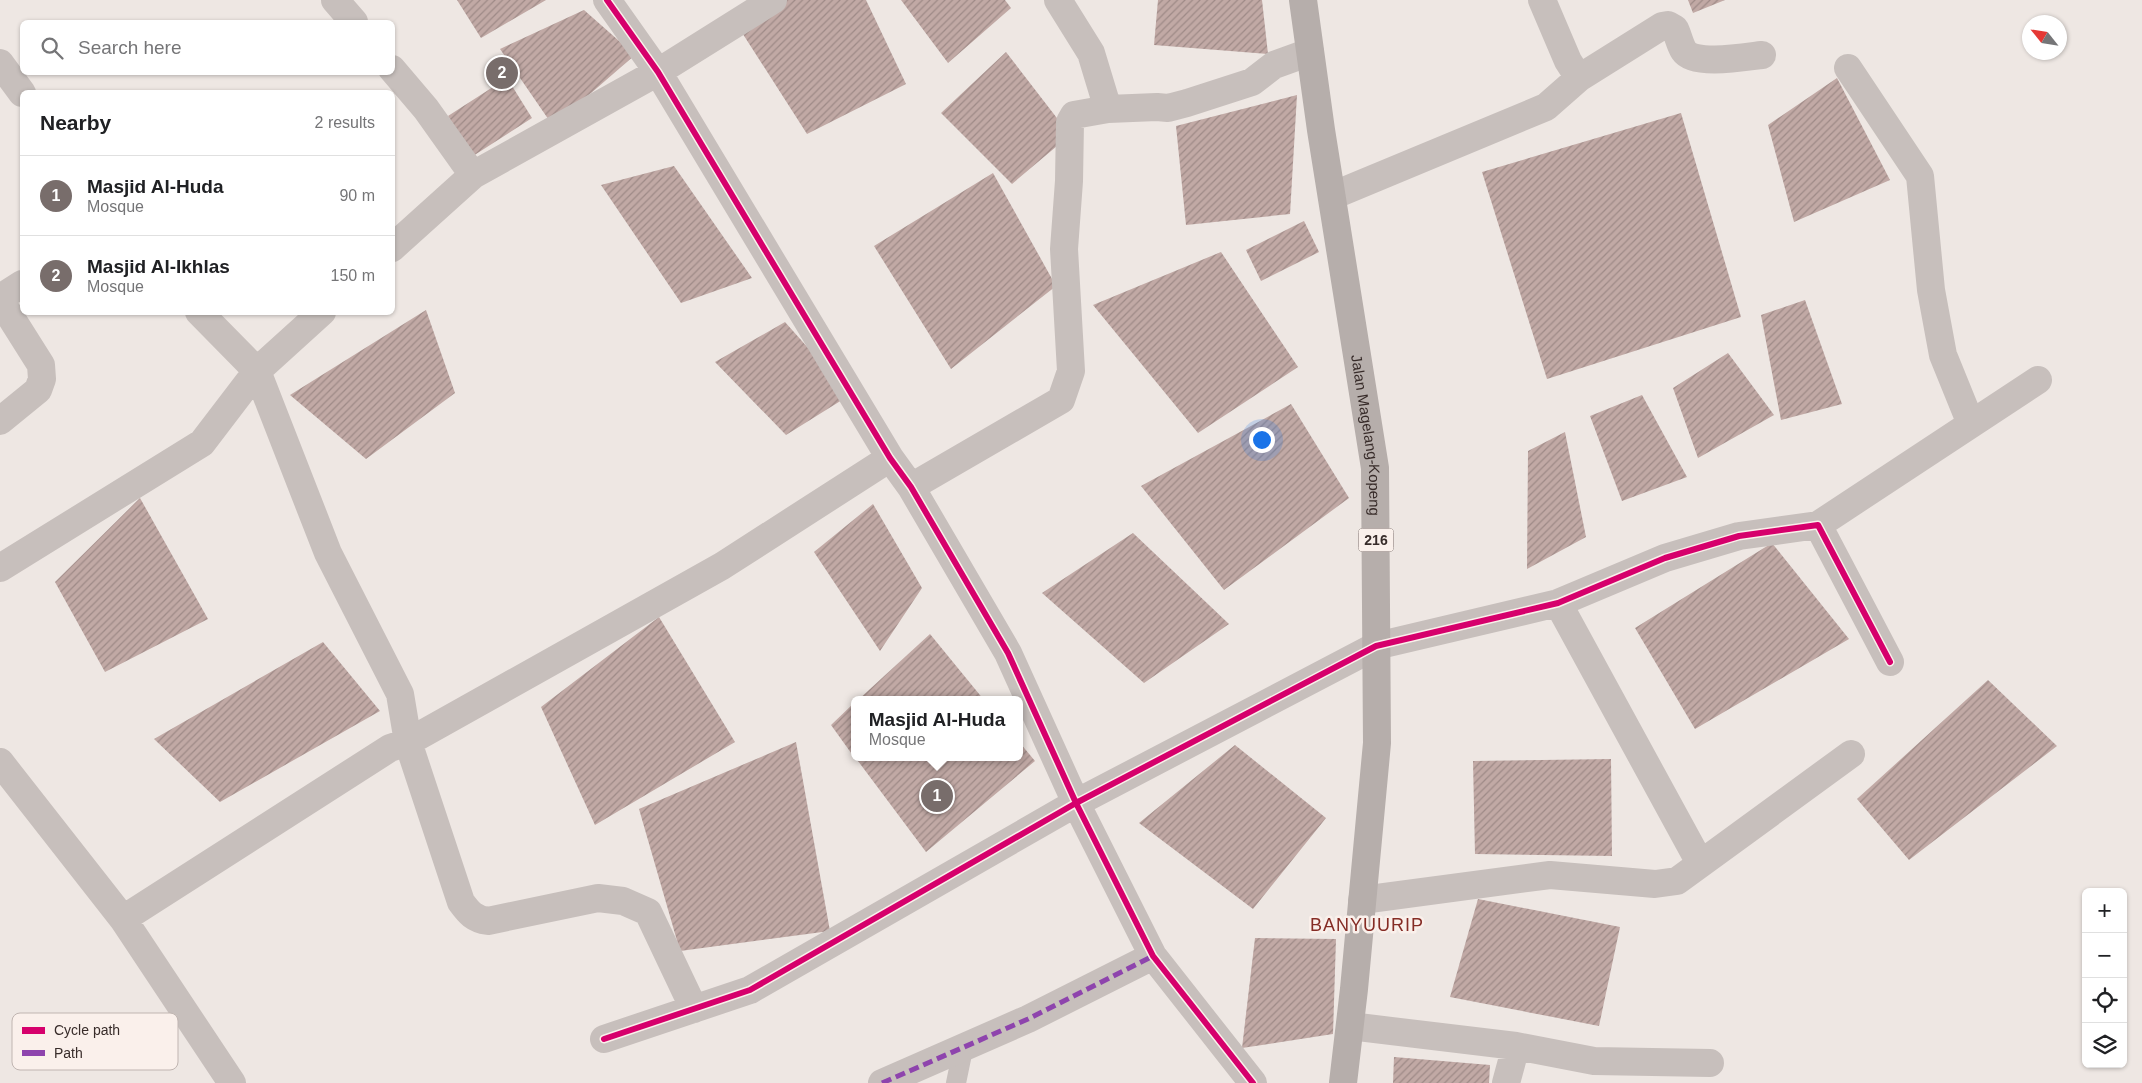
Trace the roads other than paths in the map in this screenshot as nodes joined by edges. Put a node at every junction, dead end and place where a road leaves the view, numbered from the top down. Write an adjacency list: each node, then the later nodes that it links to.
1 (335, 0): 7 (street)
2 (607, 0): 12 (street)
3 (773, 0): 12 (street)
4 (1058, 0): 16 (street)
5 (1303, 0): 8 (main road, Jalan Magelang-Kopeng / 216)
6 (1542, 0): 14 (street)
7 (352, 20)
8 (1310, 52): 16 (street); 18 (main road, Jalan Magelang-Kopeng / 216)
9 (1762, 55): 14 (street)
10 (0, 63): 15 (street)
11 (1848, 68): 27 (street)
12 (658, 72): 17 (street); 28 (street)
13 (395, 73): 17 (street)
14 (1579, 78): 18 (street)
15 (20, 90)
16 (1108, 108): 29 (street)
17 (473, 175): 19 (street)
18 (1332, 196): 33 (main road, Jalan Magelang-Kopeng / 216)
19 (395, 245)
20 (20, 285): 21 (street)
21 (0, 299): 26 (street)
22 (202, 315): 24 (street)
23 (319, 315): 24 (street)
24 (257, 371): 31 (street); 35 (street)
25 (2038, 380): 27 (street)
26 (0, 421)
27 (1971, 424): 30 (street)
28 (890, 458): 29 (street); 35 (street)
29 (911, 487): 38 (street)
30 (1818, 525): 32 (street); 34 (street)
31 (1, 564)
32 (1558, 603): 33 (street); 39 (street)
33 (1376, 646): 38 (street); 40 (main road, Jalan Magelang-Kopeng / 216)
34 (1890, 662)
35 (408, 742): 41 (street); 43 (street)
36 (1851, 754): 39 (street)
37 (0, 762): 41 (street)
38 (1076, 803): 42 (street); 43 (street)
39 (1700, 863): 40 (street)
40 (1362, 900): 44 (main road, Jalan Magelang-Kopeng / 216)
41 (122, 919): 49 (street)
42 (1153, 956): 47 (street); 52 (street)
43 (694, 1009): 45 (street)
44 (1350, 1026): 46 (street); 53 (main road, Jalan Magelang-Kopeng / 216)
45 (604, 1039)
46 (1516, 1046): 48 (street); 54 (street)
47 (963, 1049): 50 (street); 51 (lane)
48 (1710, 1063)
49 (232, 1083)
50 (882, 1083)
51 (956, 1083)
52 (1253, 1083)
53 (1343, 1083)
54 (1506, 1083)

